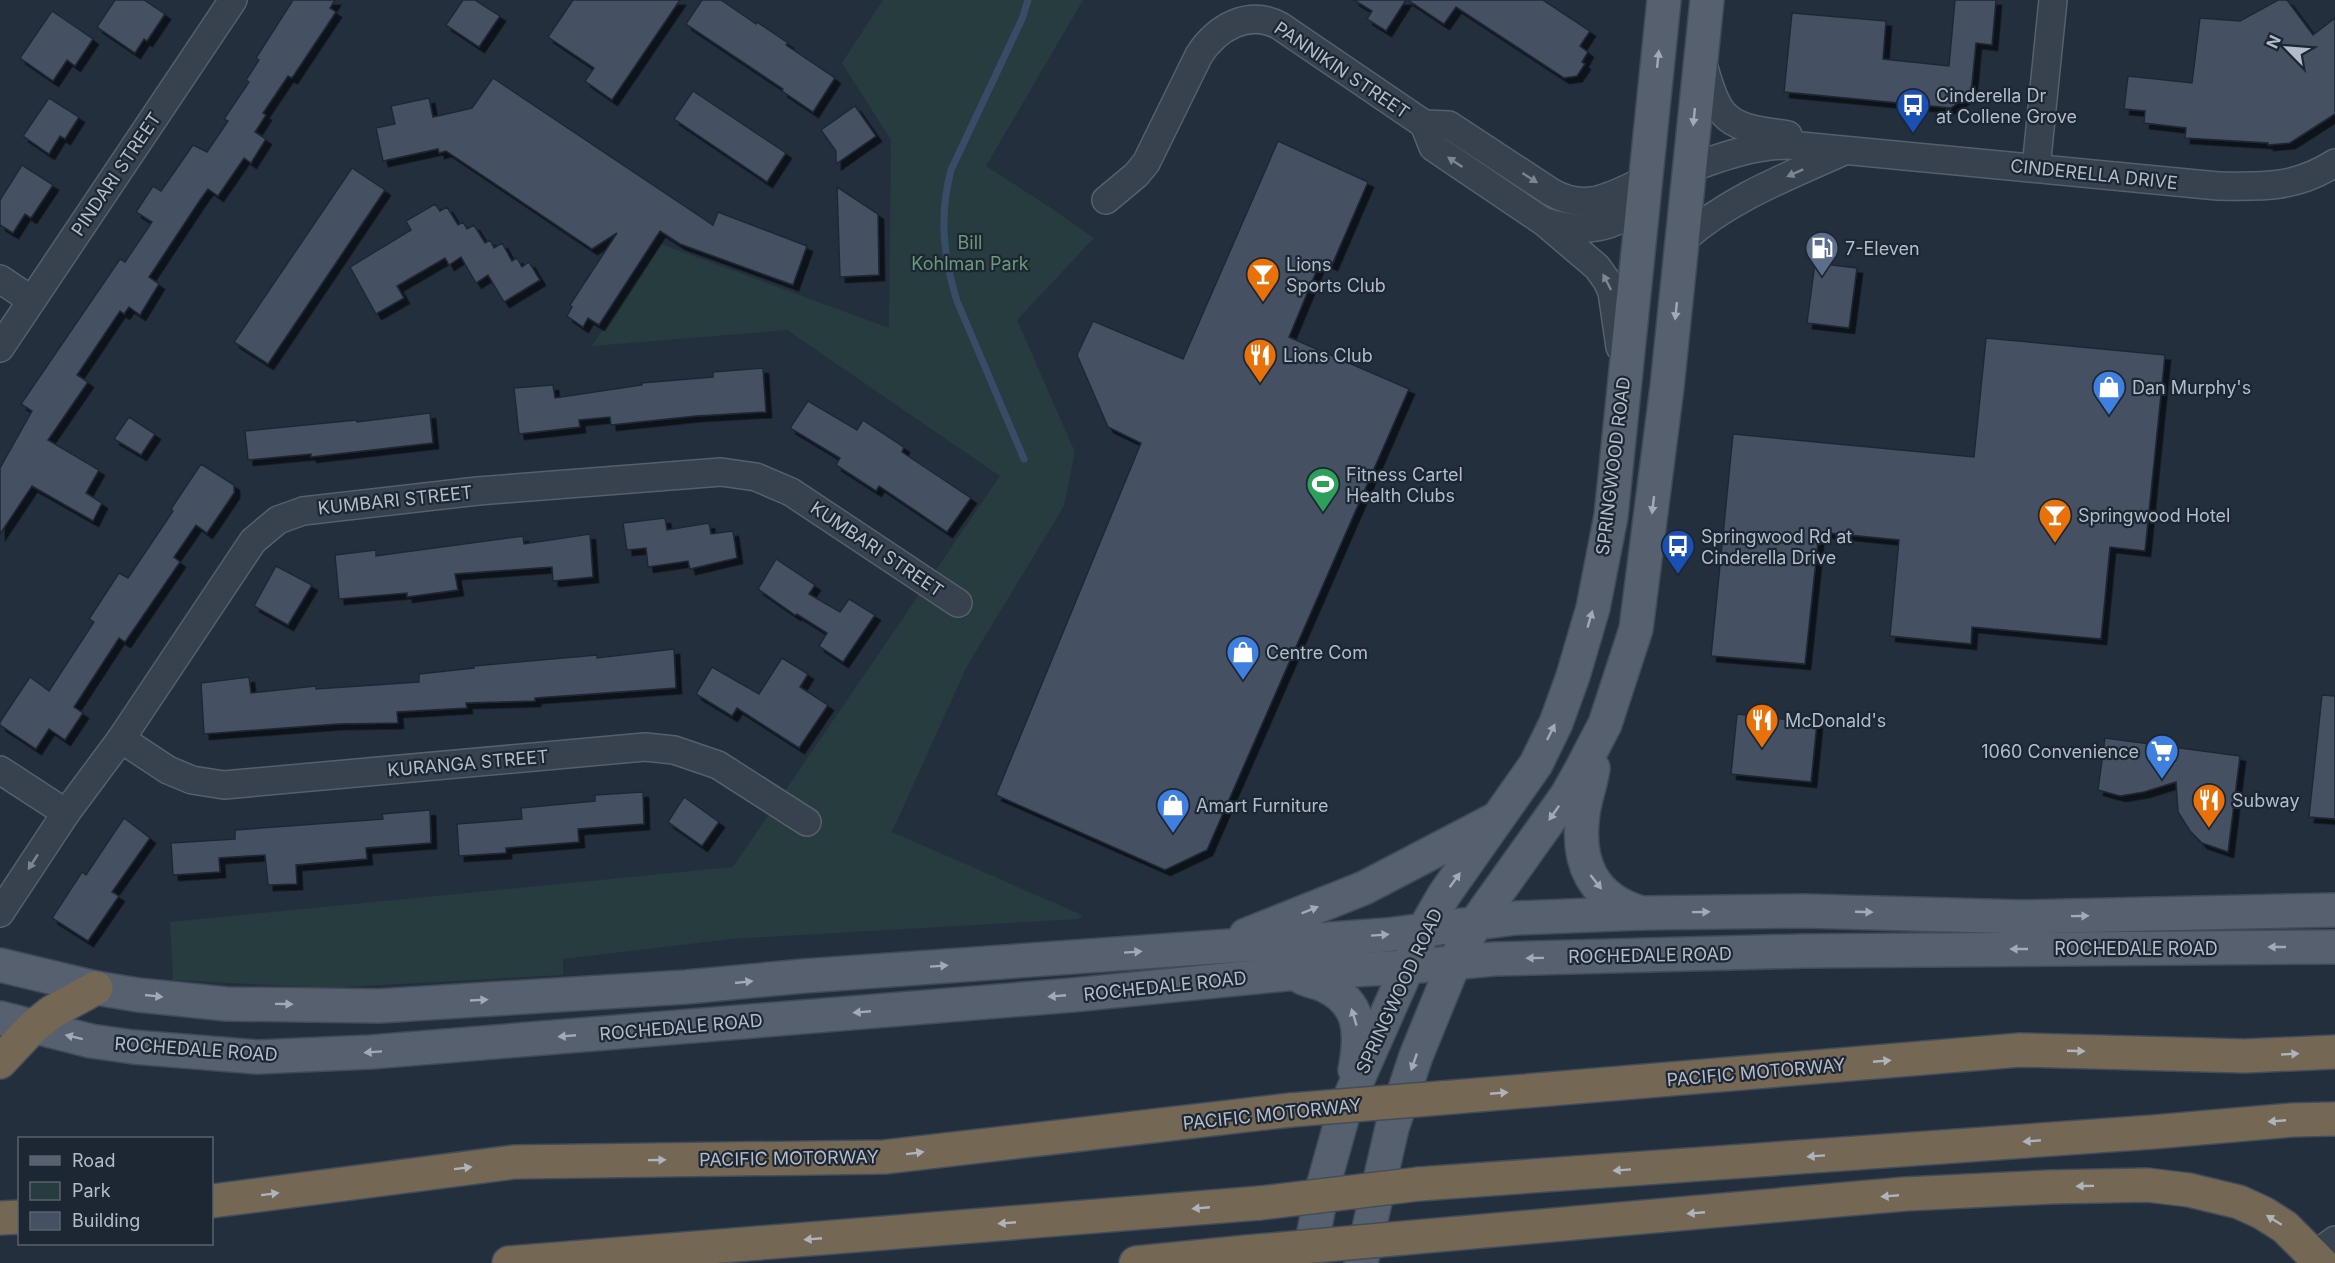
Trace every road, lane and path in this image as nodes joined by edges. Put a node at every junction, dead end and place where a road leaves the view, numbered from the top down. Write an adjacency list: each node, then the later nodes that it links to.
1 (233, 0): 16 (street, PINDARI STREET)
2 (1664, 0): 11 (main road, SPRINGWOOD ROAD, one-way to 2)
3 (1707, 0): 5 (main road, SPRINGWOOD ROAD)
4 (2053, 0): 9 (street)
5 (1701, 59): 7 (street); 10 (main road, SPRINGWOOD ROAD, one-way to 10)
6 (1424, 124): 11 (street, PANNIKIN STREET, one-way to 11); 12 (street, PANNIKIN STREET); 13 (street, one-way to 6)
7 (1848, 149): 9 (street, CINDERELLA DRIVE); 10 (street); 14 (street, one-way to 14)
8 (2335, 162): 9 (street, CINDERELLA DRIVE)
9 (2036, 168)
10 (1689, 169): 11 (main road); 14 (main road, SPRINGWOOD ROAD)
11 (1644, 191): 13 (street); 18 (main road, SPRINGWOOD ROAD)
12 (1106, 200)
13 (1544, 222): 18 (street, one-way to 13)
14 (1684, 238): 21 (main road, SPRINGWOOD ROAD, one-way to 21)
15 (0, 279): 16 (street)
16 (31, 300): 17 (street, PINDARI STREET)
17 (0, 348)
18 (1624, 380): 24 (main road, SPRINGWOOD ROAD, one-way to 18)
19 (958, 603): 20 (street, KUMBARI STREET)
20 (122, 739): 23 (street, KUMBARI STREET); 25 (street, KURANGA STREET)
21 (1594, 745): 28 (main road, one-way to 28); 29 (main road, SPRINGWOOD ROAD, one-way to 29)
22 (0, 770): 23 (street)
23 (66, 813): 27 (street, KUMBARI STREET, one-way to 27)
24 (1500, 818): 30 (main road, SPRINGWOOD ROAD, one-way to 24); 31 (main road, one-way to 24)
25 (807, 822)
26 (2335, 910): 28 (main road, ROCHEDALE ROAD, one-way to 26)
27 (0, 913)
28 (1642, 913): 29 (main road, ROCHEDALE ROAD)
29 (1475, 924): 30 (main road, ROCHEDALE ROAD); 33 (main road, SPRINGWOOD ROAD)
30 (1425, 930): 31 (main road, ROCHEDALE ROAD, one-way to 30); 35 (main road, SPRINGWOOD ROAD)
31 (1217, 946): 37 (main road, ROCHEDALE ROAD, one-way to 31)
32 (2335, 946): 33 (main road, ROCHEDALE ROAD, one-way to 33)
33 (1454, 963): 35 (main road, ROCHEDALE ROAD); 51 (main road, SPRINGWOOD ROAD, one-way to 51)
34 (0, 965): 37 (main road, ROCHEDALE ROAD)
35 (1408, 967): 36 (main road, ROCHEDALE ROAD); 42 (main road, SPRINGWOOD ROAD)
36 (1296, 973): 39 (main road, ROCHEDALE ROAD, one-way to 39); 42 (main road, one-way to 36)
37 (96, 988): 39 (highway)
38 (0, 1018): 39 (main road, ROCHEDALE ROAD)
39 (33, 1027): 41 (highway)
40 (2335, 1052): 44 (highway, PACIFIC MOTORWAY, one-way to 40, bridge)
41 (0, 1062)
42 (1343, 1115): 50 (main road, SPRINGWOOD ROAD)
43 (2335, 1119): 48 (highway, one-way to 48, bridge)
44 (213, 1201)
45 (18, 1217): 46 (highway)
46 (0, 1218)
47 (2322, 1256): 49 (highway, one-way to 49, bridge)
48 (509, 1263)
49 (1136, 1263)
50 (1308, 1263)
51 (1361, 1263)

